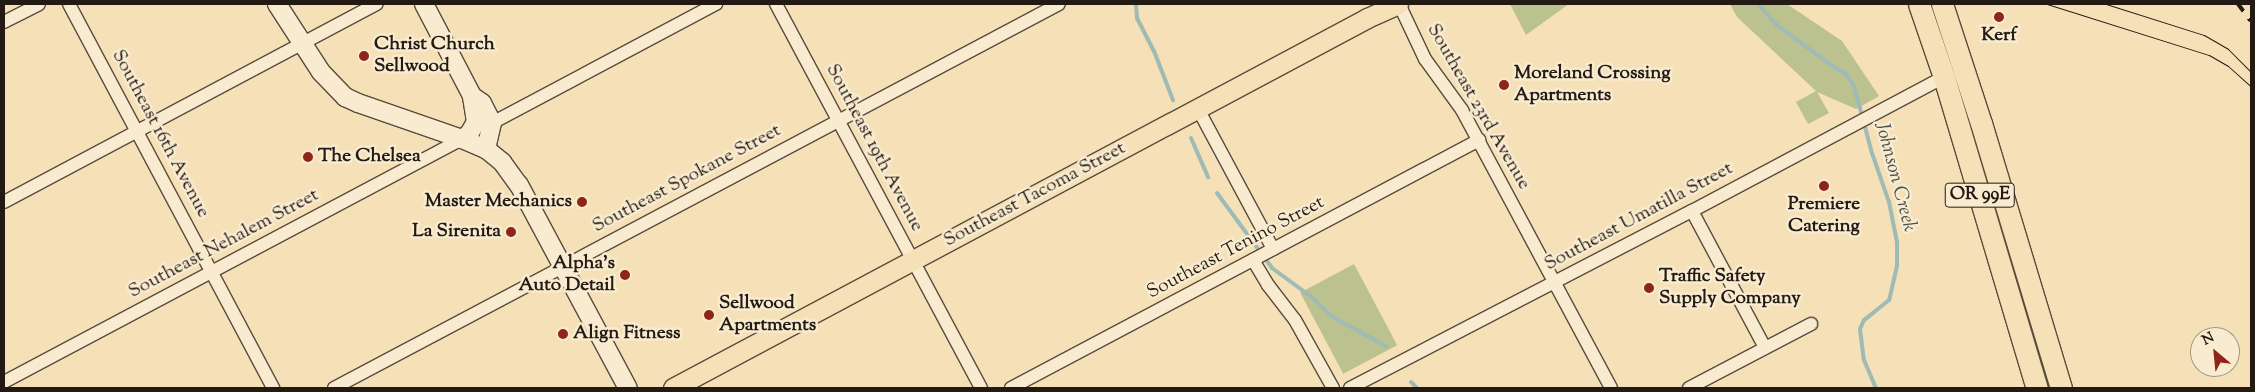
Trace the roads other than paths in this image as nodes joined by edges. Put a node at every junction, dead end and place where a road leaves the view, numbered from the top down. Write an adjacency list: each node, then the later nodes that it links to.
1 (39, 4): 12 (street)
2 (69, 4): 19 (street, Southeast 16th Avenue)
3 (276, 4): 13 (main road)
4 (377, 4): 13 (street)
5 (424, 4): 15 (main road)
6 (716, 4): 18 (street)
7 (776, 4): 17 (street, Southeast 19th Avenue)
8 (1059, 4): 17 (street, Southeast Spokane Street)
9 (1398, 4): 16 (main road, Southeast Tacoma Street); 21 (street, Southeast 23rd Avenue)
10 (1919, 4): 14 (highway, OR 99E)
11 (1942, 4): 45 (highway, OR 99E)
12 (4, 22)
13 (303, 44): 19 (street); 20 (main road)
14 (1944, 77): 24 (street, Southeast Umatilla Street); 44 (highway, OR 99E)
15 (472, 96): 18 (main road); 20 (main road)
16 (1198, 109): 25 (street); 27 (main road, Southeast Tacoma Street)
17 (838, 120): 27 (street, Southeast 19th Avenue); 28 (street, Southeast Spokane Street)
18 (492, 123): 22 (main road)
19 (137, 131): 23 (street); 29 (street, Southeast 16th Avenue)
20 (462, 139): 22 (main road); 29 (street, Southeast Nehalem Street)
21 (1479, 140): 25 (street, Southeast Tenino Street); 30 (street, Southeast 23rd Avenue)
22 (486, 149): 28 (main road)
23 (4, 202)
24 (1692, 211): 30 (street, Southeast Umatilla Street); 32 (street)
25 (1270, 251): 26 (street, Southeast Tenino Street)
26 (1252, 260): 39 (street, Southeast Tenino Street); 40 (street)
27 (912, 261): 37 (main road, Southeast Tacoma Street); 38 (street, Southeast 19th Avenue)
28 (563, 266): 35 (street, Southeast Spokane Street); 36 (main road)
29 (212, 271): 33 (street, Southeast Nehalem Street); 34 (street, Southeast 16th Avenue)
30 (1554, 282): 41 (street, Southeast Umatilla Street); 42 (street, Southeast 23rd Avenue)
31 (1811, 324): 32 (street)
32 (1765, 348): 43 (street)
33 (4, 382)
34 (273, 388)
35 (334, 388)
36 (628, 388)
37 (674, 388)
38 (980, 388)
39 (1011, 388)
40 (1332, 388)
41 (1350, 388)
42 (1611, 388)
43 (1689, 388)
44 (2037, 388)
45 (2060, 388)

